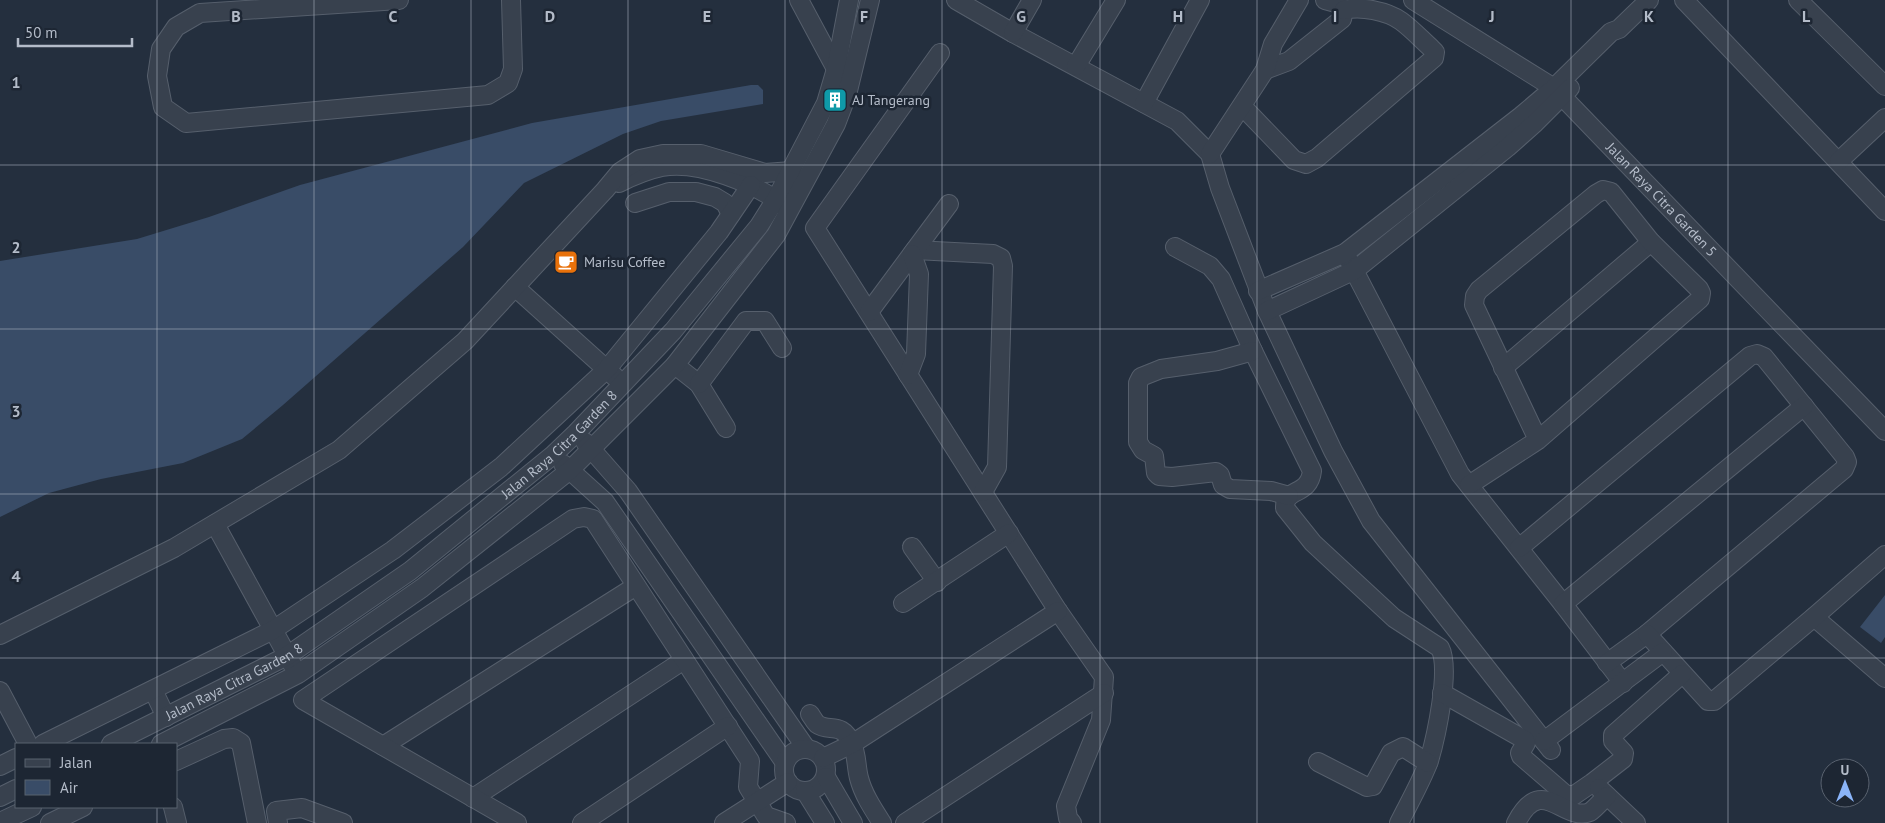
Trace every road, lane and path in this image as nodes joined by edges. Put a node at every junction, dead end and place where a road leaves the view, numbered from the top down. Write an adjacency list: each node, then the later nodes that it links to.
1 (398, 0): 2 (street)
2 (511, 0)
3 (799, 0): 21 (street)
4 (849, 0): 21 (street, Jalan Raya Citra Garden 8)
5 (870, 0): 21 (street, Jalan Raya Citra Garden 8)
6 (956, 0): 17 (street)
7 (1032, 0): 17 (street)
8 (1116, 0): 19 (street)
9 (1200, 0): 24 (street)
10 (1299, 0): 20 (street)
11 (1325, 0): 16 (street)
12 (1413, 0): 23 (street, Jalan Raya Citra Garden 5)
13 (1649, 0): 23 (street)
14 (1684, 0): 29 (street)
15 (1798, 0): 22 (street)
16 (1344, 10): 20 (street); 25 (street)
17 (1013, 33): 19 (street)
18 (940, 54): 46 (street)
19 (1076, 66): 24 (street)
20 (1265, 70): 25 (street)
21 (844, 72): 30 (street, Jalan Raya Citra Garden 8); 36 (street, Jalan Raya Citra Garden 8)
22 (1885, 86)
23 (1559, 92): 27 (street); 58 (street, Jalan Raya Citra Garden 5)
24 (1144, 103): 28 (street)
25 (1242, 106): 28 (street)
26 (1885, 118): 29 (street)
27 (1503, 141): 42 (street); 43 (street)
28 (1210, 154): 45 (street)
29 (1839, 161): 37 (street)
30 (792, 170): 32 (street); 33 (street, Jalan Raya Citra Garden 8)
31 (751, 185): 32 (street); 33 (street); 38 (street)
32 (606, 190): 44 (street)
33 (776, 199): 36 (street); 54 (street, Jalan Raya Citra Garden 8)
34 (635, 203): 38 (street)
35 (950, 204): 41 (street)
36 (790, 210): 50 (street, Jalan Raya Citra Garden 8)
37 (1885, 211)
38 (731, 214): 52 (street)
39 (1652, 242): 51 (street); 51 (street); 60 (street)
40 (1175, 247): 49 (street)
41 (914, 252): 46 (street); 53 (street); 67 (street)
42 (1346, 253): 43 (street); 45 (street)
43 (1355, 270): 47 (street); 66 (street)
44 (515, 287): 52 (street); 69 (street)
45 (1258, 291): 47 (street)
46 (868, 312): 53 (street)
47 (1266, 312): 92 (street)
48 (782, 348): 55 (street)
49 (1254, 351): 68 (street); 68 (street)
50 (675, 365): 55 (street); 61 (street, Jalan Raya Citra Garden 8)
51 (1503, 368): 60 (street)
52 (607, 369): 54 (street); 63 (street)
53 (908, 375): 67 (street)
54 (623, 384): 59 (street, Jalan Raya Citra Garden 8)
55 (698, 384): 57 (street)
56 (1804, 406): 72 (street); 79 (street); 84 (street)
57 (726, 428)
58 (1885, 431)
59 (576, 433): 61 (street); 62 (street, Jalan Raya Citra Garden 8)
60 (1538, 440): 66 (street)
61 (592, 450): 64 (street, Jalan Raya Citra Garden 8); 106 (street)
62 (553, 455): 64 (street); 65 (street, Jalan Raya Citra Garden 8)
63 (501, 467): 65 (street); 73 (street)
64 (570, 470): 89 (street, Jalan Raya Citra Garden 8); 111 (street)
65 (516, 484): 75 (street, Jalan Raya Citra Garden 8)
66 (1470, 485): 72 (street)
67 (983, 492): 70 (street)
68 (1289, 496): 96 (street)
69 (215, 524): 82 (street); 83 (street)
70 (1009, 532): 76 (street); 80 (street)
71 (912, 547): 76 (street)
72 (1519, 548): 79 (street)
73 (393, 550): 75 (street); 82 (street)
74 (1885, 555): 81 (street)
75 (410, 571): 86 (street, Jalan Raya Citra Garden 8)
76 (937, 582): 78 (street)
77 (636, 586): 87 (street); 105 (street); 105 (street)
78 (903, 603)
79 (1563, 604): 88 (street)
80 (1058, 611): 95 (street); 104 (street)
81 (1814, 618): 90 (street); 91 (street)
82 (273, 630): 86 (street); 93 (street)
83 (0, 634)
84 (1647, 634): 85 (street); 88 (street)
85 (1663, 652): 90 (street); 92 (street)
86 (287, 656): 89 (street); 98 (street, Jalan Raya Citra Garden 8)
87 (684, 660): 99 (street); 121 (street)
88 (1608, 663): 92 (street)
89 (298, 674): 103 (street, Jalan Raya Citra Garden 8)
90 (1682, 674): 116 (street)
91 (1885, 678)
92 (1623, 683)
93 (153, 690): 98 (street); 101 (street)
94 (0, 691): 100 (street)
95 (1104, 693): 126 (street); 140 (street)
96 (1442, 693): 112 (street); 116 (street)
97 (810, 714): 104 (street)
98 (166, 718): 102 (street, Jalan Raya Citra Garden 8)
99 (728, 726): 122 (street); 134 (street)
100 (27, 743)
101 (45, 743)
102 (113, 743)
103 (163, 743)
104 (852, 744): 108 (street); 139 (street)
105 (383, 746): 121 (street)
106 (806, 748): 108 (street); 111 (street)
107 (15, 758): 113 (street)
108 (823, 758): 114 (street)
109 (178, 760): 130 (street)
110 (1318, 762): 112 (street)
111 (785, 763): 115 (street)
112 (1428, 763): 141 (street)
113 (0, 766)
114 (826, 777): 118 (street); 138 (street)
115 (788, 782): 118 (street); 122 (street)
116 (1592, 783): 119 (street)
117 (15, 790): 120 (street)
118 (805, 791): 137 (street)
119 (1607, 796): 142 (street); 143 (street)
120 (0, 797)
121 (473, 798): 133 (street)
122 (757, 802): 135 (street); 136 (street)
123 (30, 808): 127 (street)
124 (81, 808): 128 (street)
125 (173, 808): 129 (street)
126 (1067, 821)
127 (0, 822)
128 (50, 823)
129 (177, 823)
130 (257, 823)
131 (278, 823): 132 (street)
132 (343, 823)
133 (517, 823)
134 (582, 823)
135 (724, 823)
136 (786, 823)
137 (825, 823)
138 (853, 823)
139 (882, 823)
140 (905, 823)
141 (1399, 823)
142 (1516, 823)
143 (1636, 823)

